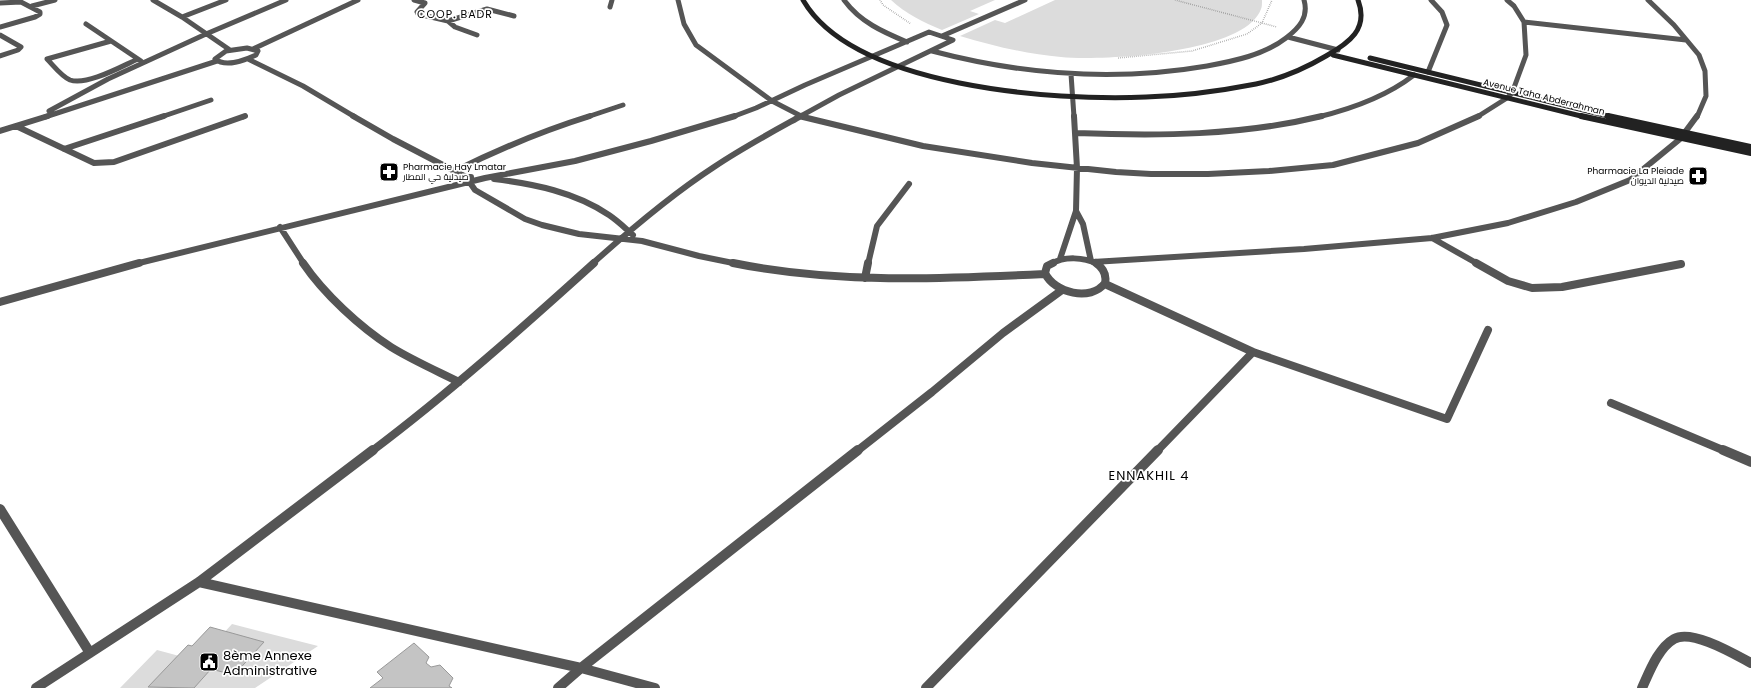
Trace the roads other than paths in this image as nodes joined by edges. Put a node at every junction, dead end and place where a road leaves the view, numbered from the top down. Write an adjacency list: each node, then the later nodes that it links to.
1 (55, 0): 18 (street)
2 (153, 0): 21 (street)
3 (226, 0): 21 (street)
4 (286, 0): 26 (street)
5 (358, 0): 34 (street)
6 (414, 0): 22 (street)
7 (612, 0): 19 (street)
8 (678, 0): 53 (street)
9 (803, 0): 40 (street)
10 (844, 0): 33 (street)
11 (1025, 0): 29 (street)
12 (1304, 0): 30 (street)
13 (1358, 0): 36 (street)
14 (1431, 0): 46 (street)
15 (1507, 0): 23 (street)
16 (1648, 0): 31 (street)
17 (0, 3): 18 (street)
18 (32, 6): 25 (street)
19 (610, 7)
20 (514, 16): 22 (street)
21 (182, 17): 26 (street)
22 (448, 21): 28 (street)
23 (1524, 22): 31 (street); 49 (street)
24 (86, 24): 32 (street)
25 (0, 27)
26 (206, 34): 35 (street); 44 (street)
27 (0, 35): 39 (street)
28 (477, 35)
29 (942, 36): 33 (street); 37 (street)
30 (1288, 37): 36 (street); 47 (street)
31 (1686, 40): 61 (street)
32 (111, 41): 41 (street); 41 (street)
33 (907, 42): 40 (street)
34 (253, 49): 35 (street); 42 (street)
35 (230, 50): 43 (street)
36 (1338, 50): 38 (street); 46 (street, Avenue Taha Abderrahman)
37 (932, 51): 45 (street); 47 (street)
38 (1333, 55): 48 (street, Avenue Taha Abderrahman); 50 (street)
39 (0, 56)
40 (873, 56): 45 (street); 53 (street)
41 (138, 59): 44 (street)
42 (248, 59): 43 (street); 66 (street)
43 (217, 61): 57 (street)
44 (143, 63): 57 (street)
45 (900, 67): 50 (street); 56 (street)
46 (1428, 72): 49 (street, Avenue Taha Abderrahman)
47 (1071, 74): 50 (street)
48 (1414, 75): 51 (street, Avenue Taha Abderrahman); 60 (street)
49 (1512, 93): 51 (street); 61 (street, Avenue Taha Abderrahman)
50 (1074, 96): 60 (street)
51 (1507, 98): 61 (street, Avenue Taha Abderrahman); 65 (street)
52 (211, 100): 63 (street)
53 (772, 101): 56 (street); 67 (street)
54 (623, 106): 66 (street)
55 (245, 116): 63 (street)
56 (800, 116): 65 (street); 72 (street)
57 (30, 121): 58 (street)
58 (16, 126): 59 (street); 63 (street)
59 (0, 131)
60 (1075, 133): 65 (street)
61 (1682, 136): 62 (street, Avenue Taha Abderrahman); 64 (street, Avenue Taha Abderrahman); 73 (street)
62 (1751, 147)
63 (64, 149)
64 (1751, 154)
65 (1077, 168): 70 (street)
66 (455, 171): 68 (street)
67 (485, 178): 68 (street); 72 (street)
68 (467, 179): 71 (street); 72 (street)
69 (909, 184): 78 (street)
70 (1076, 211): 74 (street); 75 (street)
71 (280, 227): 81 (street); 84 (street)
72 (626, 235): 78 (street); 84 (street)
73 (1432, 238): 75 (street); 76 (street)
74 (1060, 259): 75 (street); 77 (street)
75 (1092, 261): 79 (street)
76 (1681, 264)
77 (1045, 274): 78 (street); 80 (street)
78 (865, 278)
79 (1105, 284): 80 (street); 83 (street)
80 (1062, 290): 91 (street)
81 (0, 302)
82 (1488, 330): 83 (street)
83 (1253, 352): 95 (street)
84 (458, 382): 88 (street)
85 (1611, 403): 86 (street)
86 (1751, 462)
87 (0, 509): 89 (street)
88 (199, 582): 89 (street); 91 (street)
89 (90, 653): 92 (street)
90 (1751, 663): 96 (street)
91 (581, 668): 93 (street); 94 (street)
92 (36, 688)
93 (558, 688)
94 (655, 688)
95 (926, 688)
96 (1642, 688)

